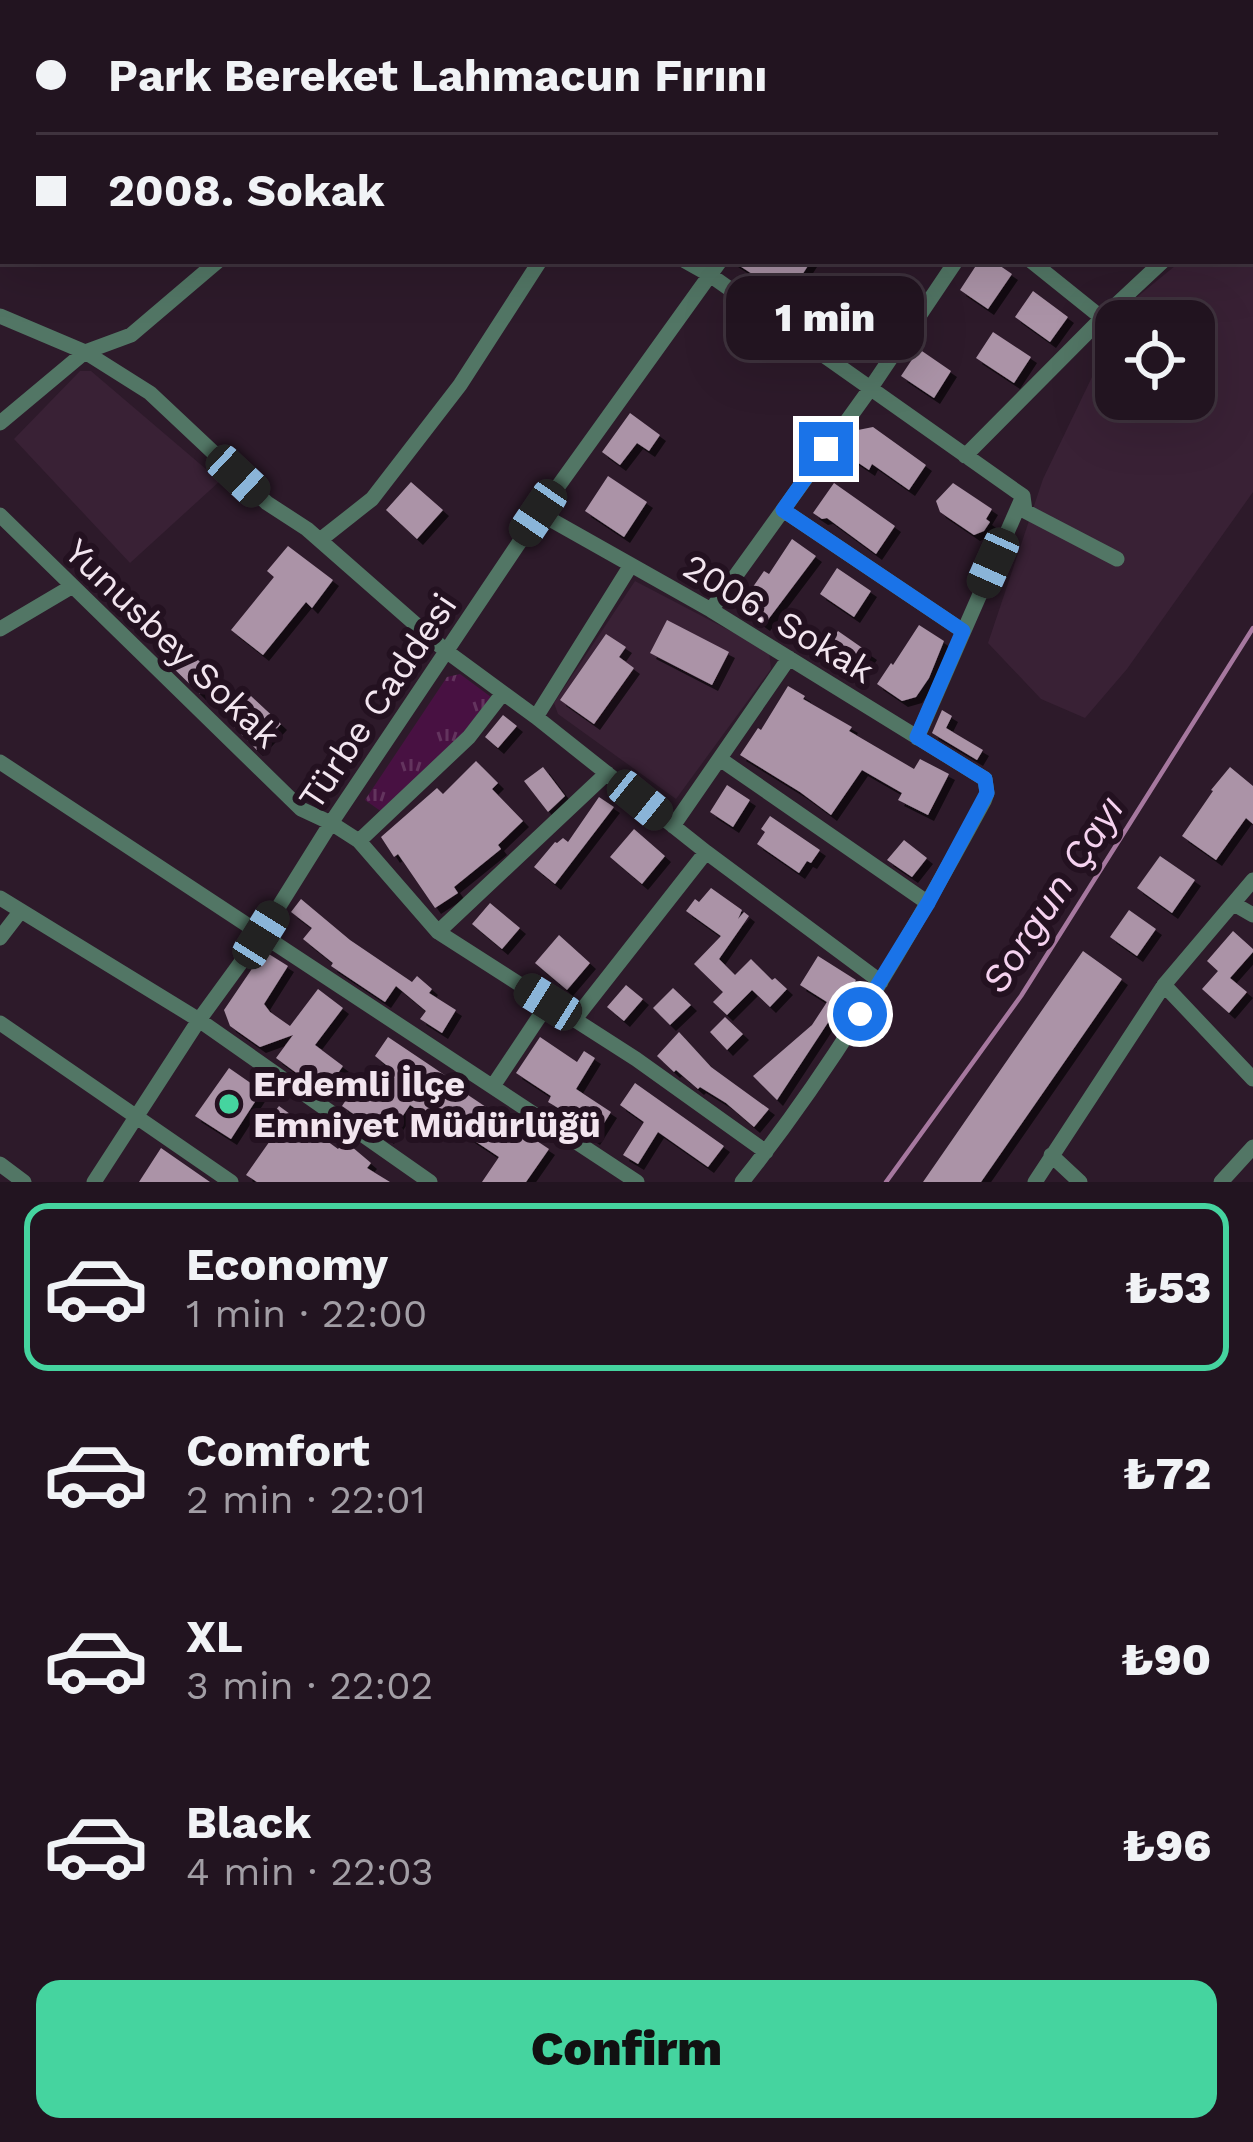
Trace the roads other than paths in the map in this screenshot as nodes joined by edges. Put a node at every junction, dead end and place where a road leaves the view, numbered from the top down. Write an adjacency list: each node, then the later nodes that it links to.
1 (214, 264): 11 (street)
2 (538, 264): 19 (street)
3 (954, 264): 12 (street)
4 (1035, 264): 8 (street)
5 (1160, 264): 7 (street)
6 (715, 268): 12 (street); 17 (street, Türbe Caddesi)
7 (1121, 300)
8 (1095, 312)
9 (0, 316): 11 (street)
10 (1095, 325): 14 (street)
11 (86, 352): 13 (street); 19 (street)
12 (870, 389): 14 (street); 16 (street)
13 (0, 423)
14 (965, 456): 15 (street)
15 (1023, 496): 20 (street); 25 (street)
16 (783, 510): 23 (street); 25 (street)
17 (538, 513): 21 (street, 2006. Sokak); 26 (street, Türbe Caddesi)
18 (0, 515): 22 (street, Yunusbey Sokak)
19 (320, 540): 26 (street)
20 (1117, 559)
21 (631, 565): 23 (street, 2006. Sokak); 29 (street)
22 (70, 587): 24 (street); 34 (street, Yunusbey Sokak)
23 (711, 610): 27 (street, 2006. Sokak)
24 (0, 629)
25 (963, 631): 30 (street)
26 (446, 651): 28 (street); 34 (street, Türbe Caddesi)
27 (789, 658): 30 (street, 2006. Sokak); 31 (street)
28 (503, 693): 29 (street); 36 (street)
29 (536, 717): 33 (street)
30 (917, 737): 40 (street, 2006. Sokak)
31 (720, 759): 35 (street); 40 (street)
32 (0, 762): 45 (street)
33 (607, 773): 35 (street); 44 (street)
34 (331, 823): 36 (street, Yunusbey Sokak); 45 (street, Türbe Caddesi)
35 (674, 826): 37 (street)
36 (359, 841): 44 (street, Yunusbey Sokak)
37 (706, 852): 47 (street); 50 (street)
38 (1253, 880): 41 (street)
39 (0, 898): 42 (street)
40 (928, 903): 47 (street)
41 (1234, 904): 43 (street); 48 (street)
42 (20, 912): 46 (street); 51 (street)
43 (1253, 915)
44 (438, 932): 49 (street, Yunusbey Sokak)
45 (261, 935): 51 (street, Türbe Caddesi); 54 (street)
46 (0, 938)
47 (881, 982): 57 (street)
48 (1164, 986): 53 (street); 58 (street)
49 (548, 1002): 50 (street, Yunusbey Sokak); 54 (street)
50 (575, 1019): 57 (street, Yunusbey Sokak)
51 (199, 1020): 55 (street, Türbe Caddesi); 63 (street)
52 (0, 1023): 55 (street)
53 (1253, 1079)
54 (493, 1086): 64 (street)
55 (137, 1117): 61 (street, Türbe Caddesi); 62 (street)
56 (1253, 1147): 68 (street)
57 (766, 1152): 65 (street)
58 (1051, 1155): 66 (street); 67 (street)
59 (0, 1164): 60 (street)
60 (24, 1182)
61 (94, 1182)
62 (231, 1182)
63 (430, 1182)
64 (637, 1182)
65 (742, 1182)
66 (1035, 1182)
67 (1080, 1182)
68 (1221, 1182)

